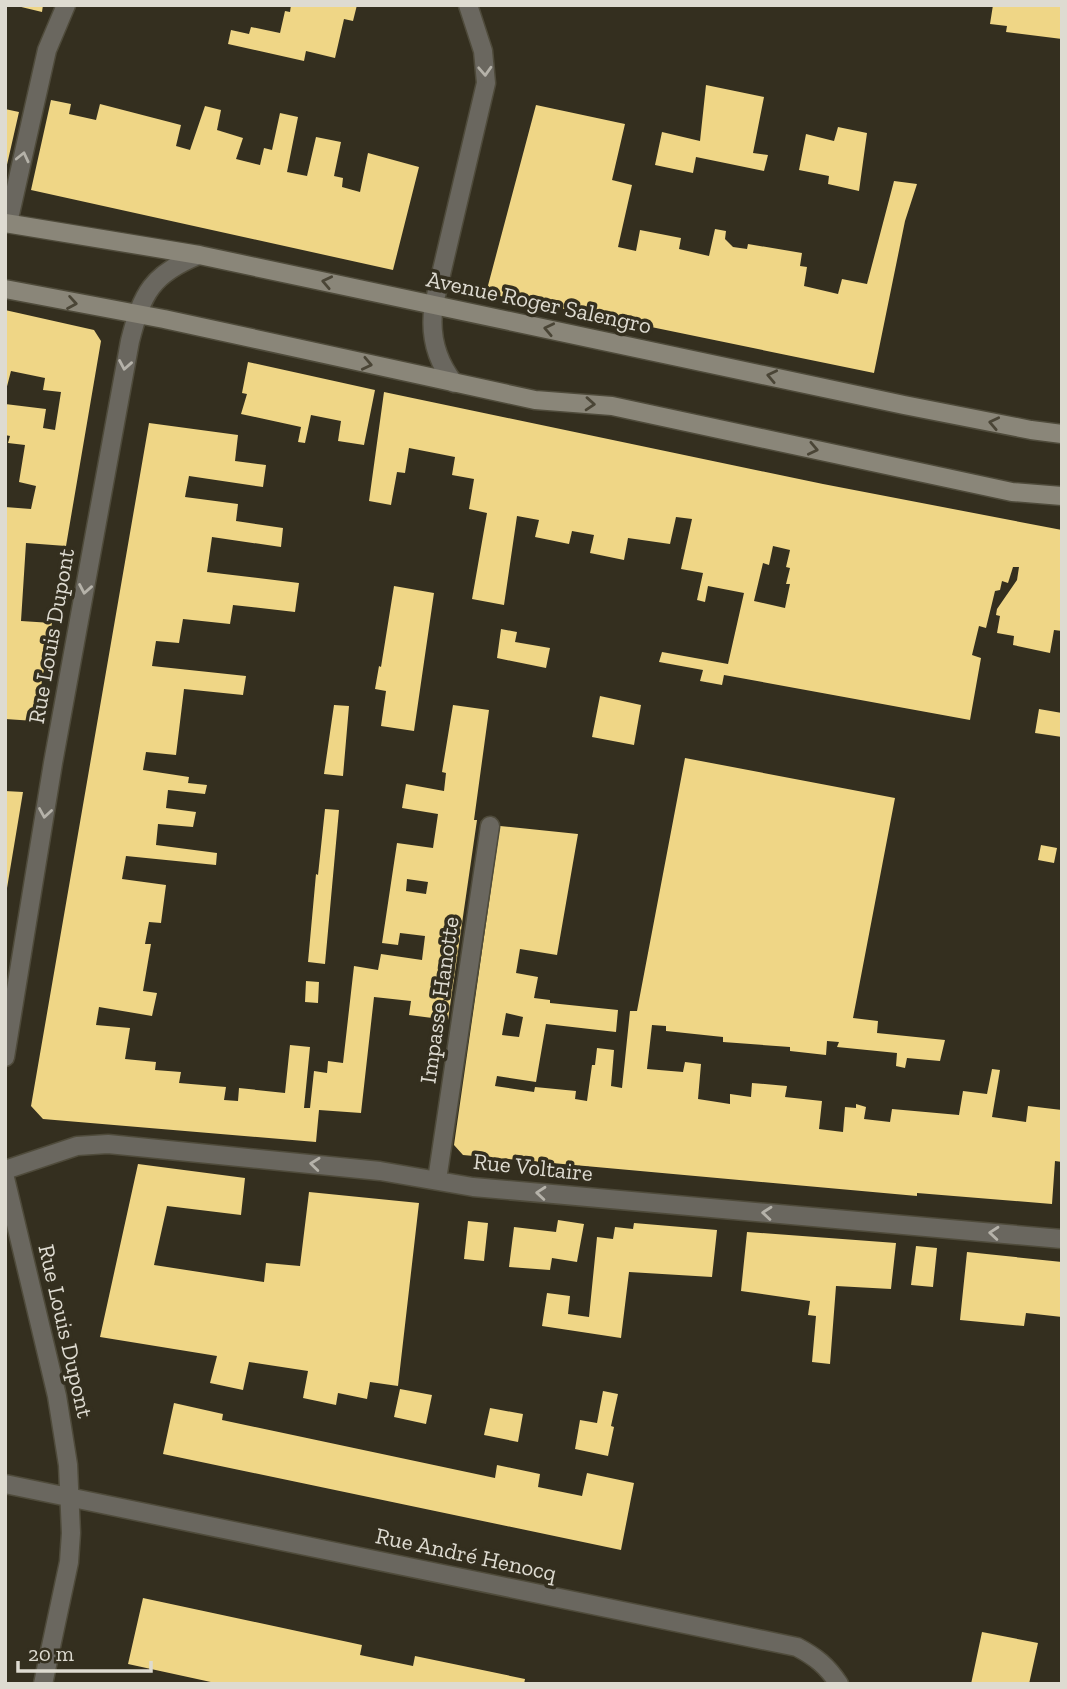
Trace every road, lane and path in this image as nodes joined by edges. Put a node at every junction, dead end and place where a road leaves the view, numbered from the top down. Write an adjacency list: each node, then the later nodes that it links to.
1 (66, 5): 3 (street, one-way to 1)
2 (468, 5): 6 (street, one-way to 6)
3 (6, 223): 4 (main road, Avenue Roger Salengro)
4 (199, 255): 6 (main road, Avenue Roger Salengro, one-way to 4); 7 (street, Rue Louis Dupont)
5 (5, 289): 7 (main road, one-way to 7)
6 (434, 304): 8 (street); 9 (main road, Avenue Roger Salengro, one-way to 6)
7 (137, 314): 8 (main road, one-way to 8); 12 (street, Rue Louis Dupont, one-way to 12)
8 (454, 383): 10 (main road, one-way to 10)
9 (1062, 434)
10 (1062, 496)
11 (490, 826): 15 (street, Impasse Hanotte)
12 (5, 1057)
13 (5, 1170): 15 (street, Rue Voltaire, one-way to 13)
14 (5, 1178): 18 (street, Rue Louis Dupont)
15 (437, 1180): 16 (street, Rue Voltaire, one-way to 15)
16 (1062, 1239)
17 (5, 1484): 18 (street, Rue André Henocq)
18 (70, 1497): 19 (street, Rue Louis Dupont); 20 (street, Rue André Henocq)
19 (43, 1684)
20 (839, 1684)

